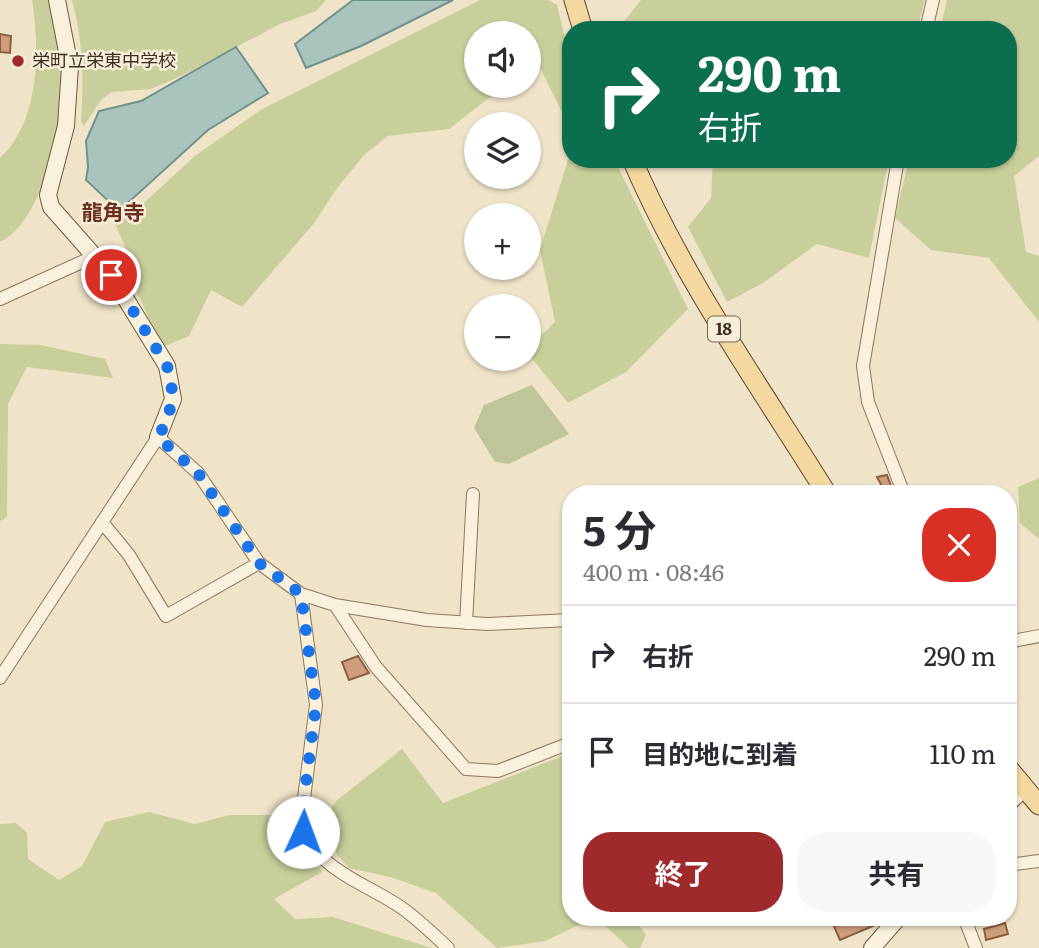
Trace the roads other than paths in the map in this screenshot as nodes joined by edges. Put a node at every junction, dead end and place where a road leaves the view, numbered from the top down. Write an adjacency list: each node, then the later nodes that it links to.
1 (57, 0): 8 (street)
2 (574, 0): 4 (main road)
3 (933, 0): 5 (street)
4 (580, 21)
5 (928, 21)
6 (636, 168): 11 (main road, 18)
7 (896, 168): 12 (street)
8 (95, 256): 9 (street); 10 (street)
9 (0, 299)
10 (158, 437): 14 (street); 15 (street)
11 (821, 485)
12 (900, 485)
13 (473, 494): 19 (street)
14 (102, 522): 15 (street); 22 (street)
15 (259, 563): 16 (street)
16 (301, 594): 17 (street); 32 (street)
17 (335, 605): 19 (street); 23 (street)
18 (562, 620): 19 (street)
19 (466, 623)
20 (1039, 636): 21 (street)
21 (1017, 640)
22 (0, 678)
23 (562, 746)
24 (1017, 781): 25 (main road)
25 (1023, 789): 26 (street); 27 (main road)
26 (1017, 795)
27 (1039, 806)
28 (1039, 861): 29 (street)
29 (1017, 864)
30 (891, 926): 33 (street)
31 (967, 926): 34 (street)
32 (448, 948)
33 (872, 948)
34 (976, 948)

